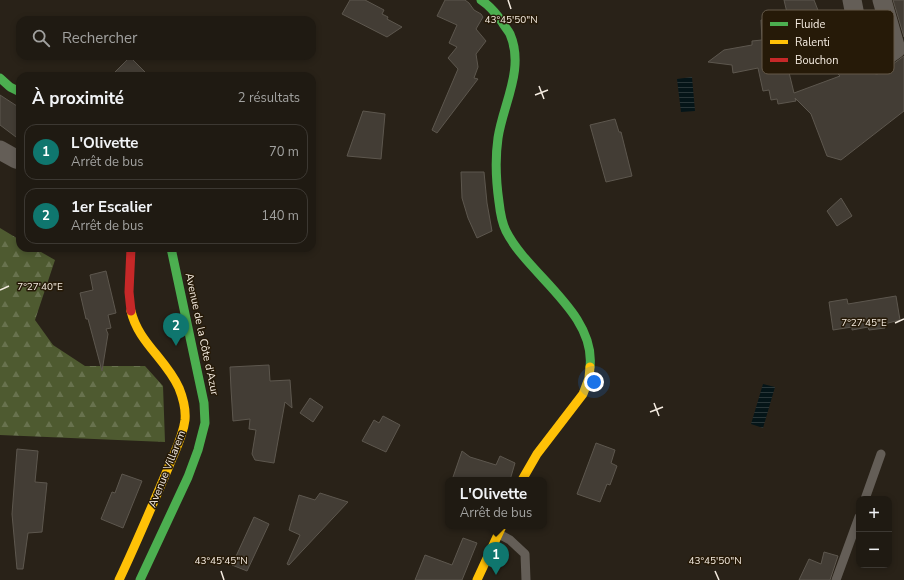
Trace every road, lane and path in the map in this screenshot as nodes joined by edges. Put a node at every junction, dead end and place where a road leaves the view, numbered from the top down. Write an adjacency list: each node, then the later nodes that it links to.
1 (482, 0): 13 (main road)
2 (852, 0): 4 (street)
3 (882, 0): 5 (street)
4 (854, 10)
5 (885, 10)
6 (0, 78): 7 (main road)
7 (16, 90)
8 (0, 150): 9 (street)
9 (16, 159)
10 (131, 252): 17 (main road, Avenue Villarem)
11 (172, 252): 18 (main road, Avenue de la Côte d'Azur)
12 (881, 454): 14 (lane)
13 (524, 477)
14 (867, 496)
15 (856, 525): 21 (lane)
16 (500, 530): 19 (main road); 20 (lane)
17 (119, 580)
18 (140, 580)
19 (477, 580)
20 (526, 580)
21 (836, 580)

